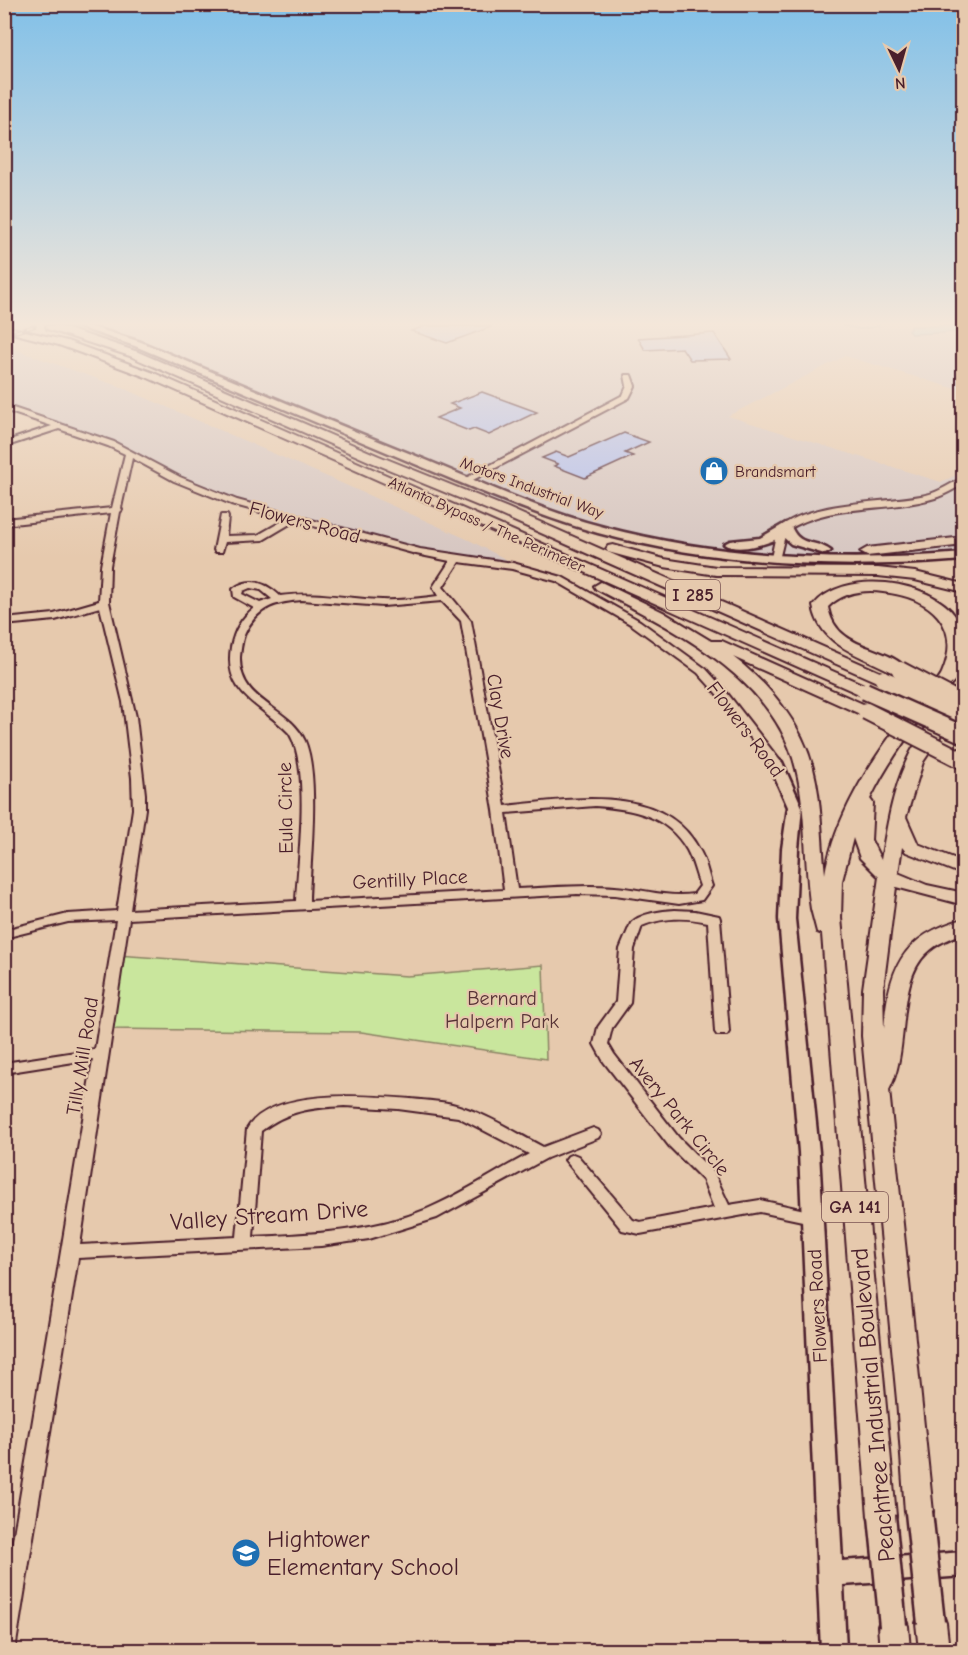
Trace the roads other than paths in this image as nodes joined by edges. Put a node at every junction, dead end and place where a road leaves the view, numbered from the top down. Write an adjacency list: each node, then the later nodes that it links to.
1 (212, 403): 14 (highway, Atlanta Bypass / The Perimeter / I 285)
2 (247, 403): 16 (highway, Atlanta Bypass / The Perimeter / I 285)
3 (285, 403): 12 (main road, Motors Industrial Way)
4 (298, 403): 12 (main road, Motors Industrial Way)
5 (612, 403): 12 (street)
6 (4, 407): 7 (street, Flowers Road)
7 (60, 426): 8 (street); 9 (street, Flowers Road)
8 (4, 445)
9 (129, 453): 10 (street, Flowers Road); 11 (street, Tilly Mill Road)
10 (150, 464): 11 (street); 18 (street, Flowers Road)
11 (126, 469): 15 (street, Tilly Mill Road)
12 (471, 478): 23 (main road, Motors Industrial Way); 28 (main road, Motors Industrial Way)
13 (963, 480): 20 (street)
14 (448, 507): 39 (highway); 44 (highway, Atlanta Bypass / The Perimeter / I 285, bridge)
15 (118, 510): 19 (street); 36 (street, Tilly Mill Road)
16 (503, 511): 31 (highway); 43 (highway, Atlanta Bypass / The Perimeter / I 285, bridge)
17 (224, 517): 21 (street)
18 (292, 519): 21 (street); 30 (street, Flowers Road)
19 (4, 522)
20 (784, 528): 23 (main road); 26 (main road); 28 (street)
21 (221, 539): 25 (street)
22 (963, 541): 27 (highway)
23 (730, 544): 28 (main road, Motors Industrial Way)
24 (963, 546): 27 (main road, Motors Industrial Way)
25 (219, 550)
26 (825, 551): 27 (main road, Motors Industrial Way); 28 (main road, Motors Industrial Way)
27 (867, 552)
28 (777, 553): 29 (main road, Motors Industrial Way)
29 (963, 556)
30 (456, 559): 33 (street); 46 (street, Flowers Road)
31 (850, 572): 32 (highway); 34 (highway)
32 (963, 586)
33 (443, 598): 35 (street); 48 (street, Clay Drive)
34 (963, 600)
35 (279, 601): 37 (street); 37 (street)
36 (104, 603): 38 (street); 55 (street, Tilly Mill Road)
37 (260, 607): 54 (street, Eula Circle)
38 (4, 622)
39 (685, 630): 45 (highway, bridge); 58 (highway)
40 (963, 659): 41 (highway, Peachtree Industrial Boulevard / GA 141)
41 (946, 676): 42 (highway, bridge); 47 (highway, Peachtree Industrial Boulevard / GA 141)
42 (963, 693): 49 (highway, Peachtree Industrial Boulevard / GA 141)
43 (963, 715)
44 (963, 735)
45 (963, 761)
46 (775, 762): 67 (main road, Flowers Road)
47 (866, 792): 51 (highway); 58 (highway, Peachtree Industrial Boulevard / GA 141)
48 (500, 810): 52 (street, Clay Drive); 52 (street, Gentilly Place)
49 (898, 814): 50 (highway); 51 (highway, Peachtree Industrial Boulevard / GA 141)
50 (963, 869)
51 (889, 876): 53 (highway); 62 (highway, Peachtree Industrial Boulevard / GA 141)
52 (511, 894): 54 (street, Gentilly Place)
53 (963, 899)
54 (302, 904): 55 (street, Gentilly Place)
55 (123, 914): 57 (street, Gentilly Place); 60 (street, Tilly Mill Road)
56 (963, 926): 62 (highway)
57 (4, 934)
58 (834, 966): 73 (highway, Peachtree Industrial Boulevard / GA 141, bridge)
59 (722, 1032): 66 (street, Avery Park Circle)
60 (101, 1053): 61 (street); 69 (street, Tilly Mill Road)
61 (4, 1068)
62 (879, 1092): 72 (highway, Peachtree Industrial Boulevard / GA 141, bridge)
63 (593, 1134): 64 (street, Valley Stream Drive)
64 (542, 1154): 68 (street, Valley Stream Drive); 68 (street)
65 (573, 1160): 66 (street)
66 (724, 1212): 67 (street)
67 (812, 1217): 71 (main road, Flowers Road)
68 (245, 1242): 69 (street, Valley Stream Drive)
69 (71, 1252): 74 (street, Tilly Mill Road)
70 (963, 1564): 71 (main road)
71 (829, 1574): 75 (main road)
72 (932, 1637)
73 (894, 1638)
74 (4, 1650)
75 (834, 1650)

